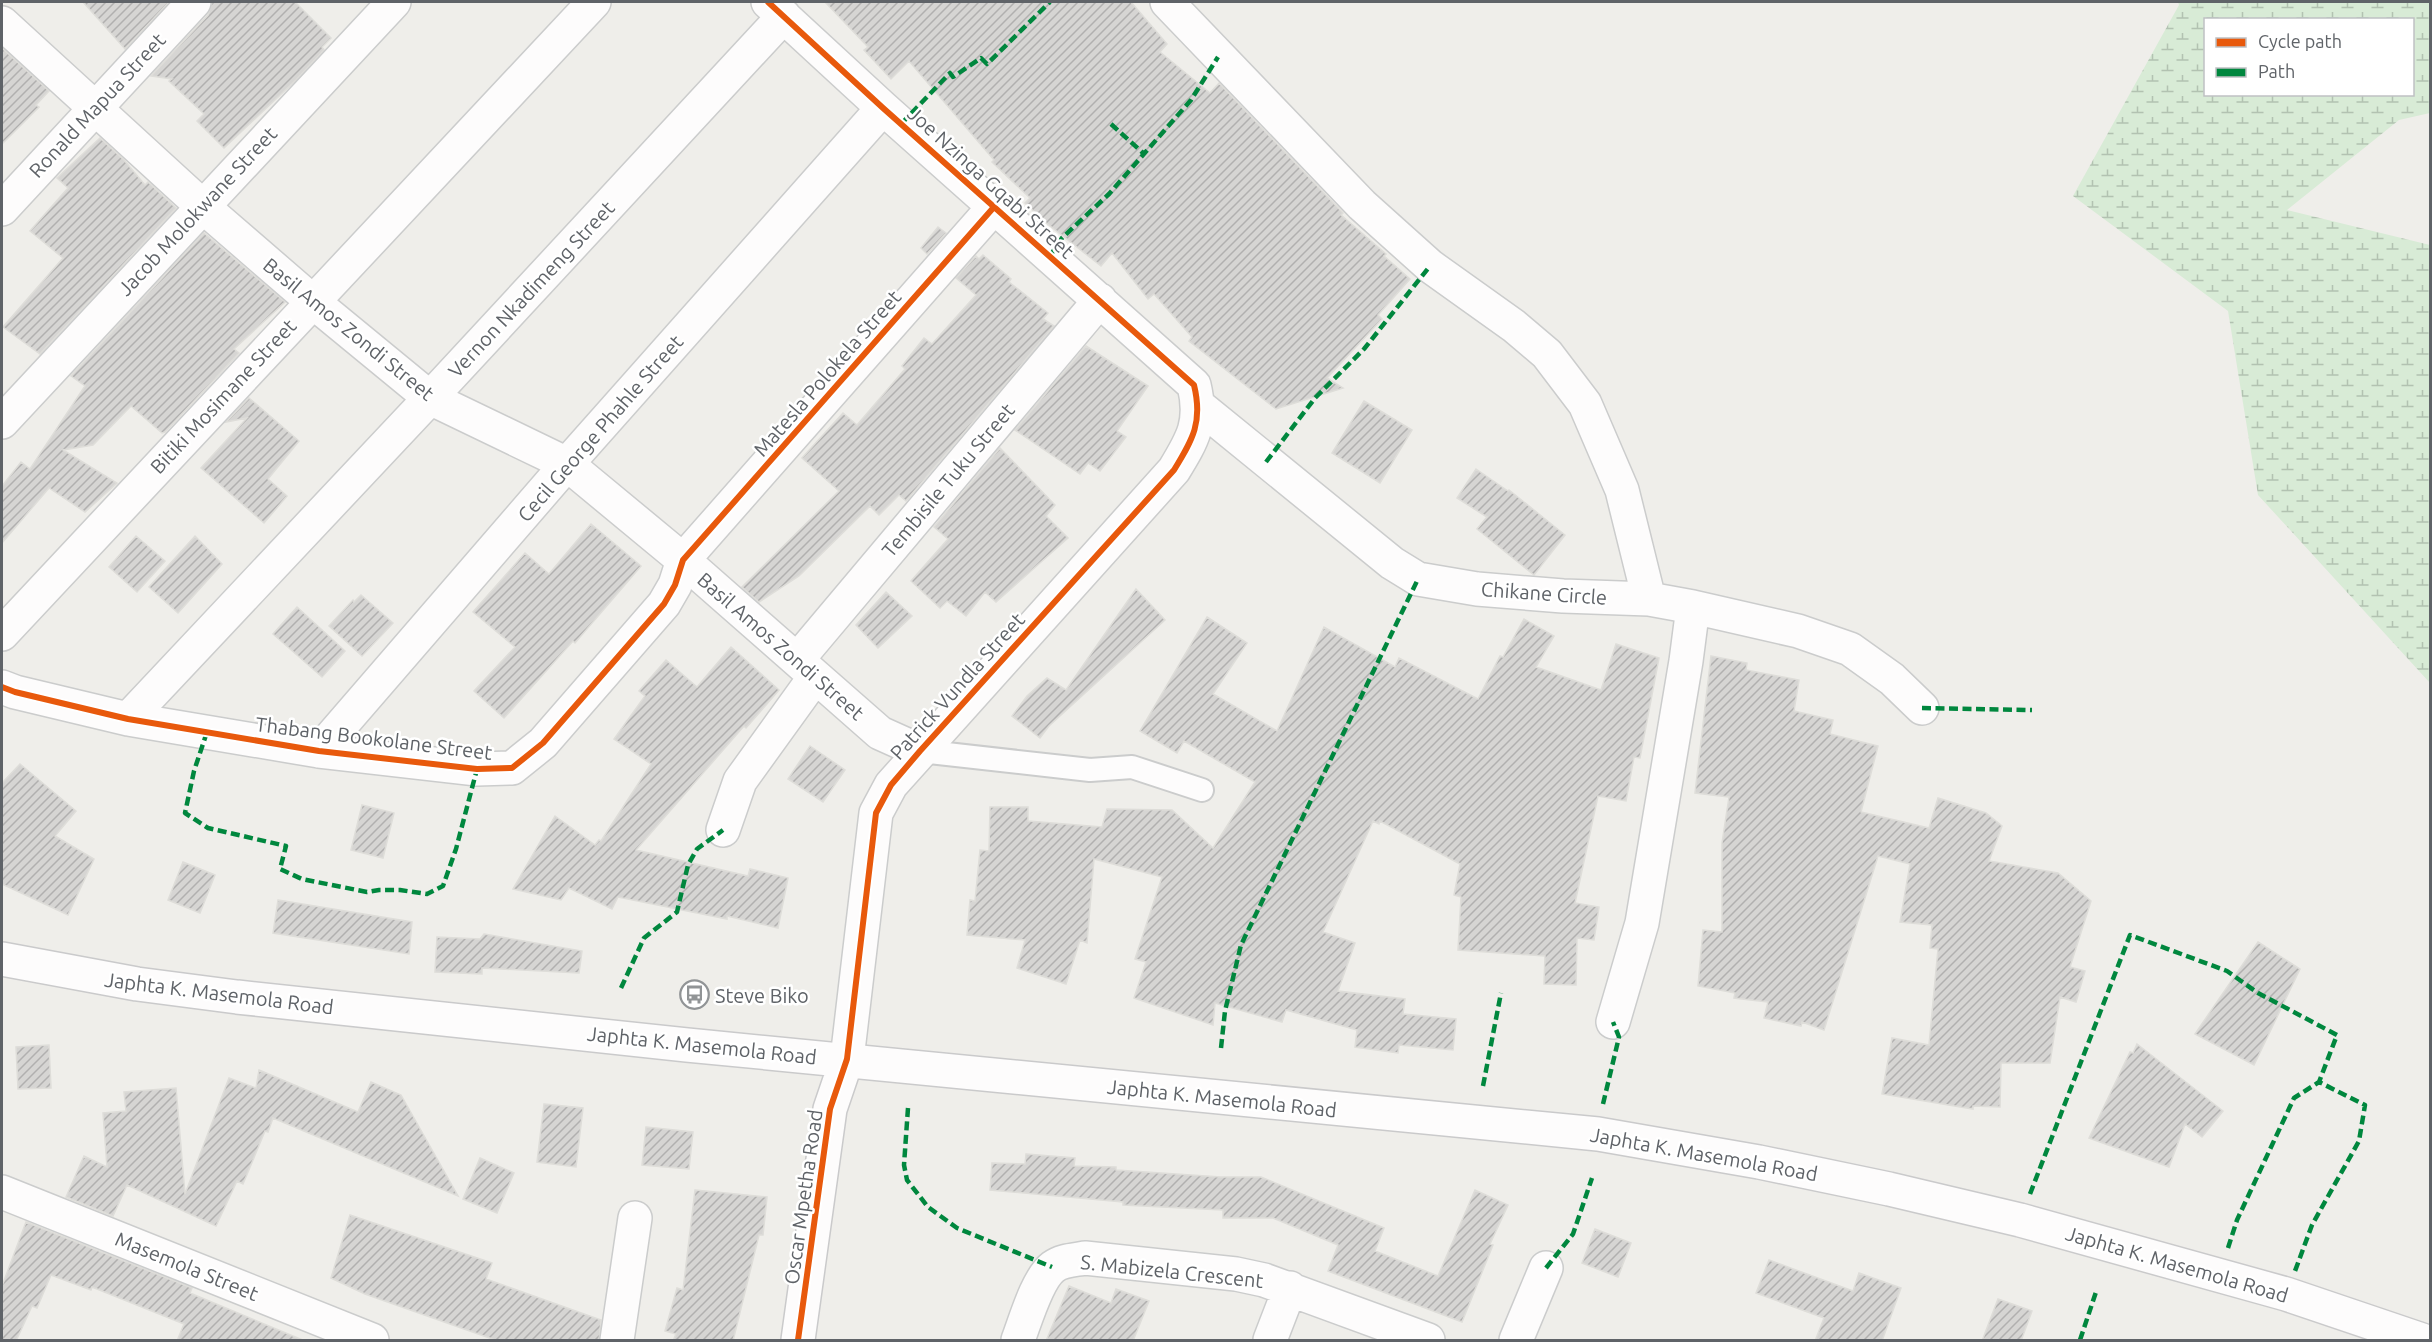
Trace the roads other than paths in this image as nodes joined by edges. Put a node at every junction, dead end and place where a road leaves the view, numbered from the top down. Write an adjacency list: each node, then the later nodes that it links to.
1 (194, 2): 7 (street, Ronald Mapua Street)
2 (394, 2): 9 (street, Jacob Molokwane Street)
3 (594, 2): 13 (street, Bitiki Mosimane Street)
4 (1167, 2): 19 (street)
5 (776, 9): 8 (street, Joe Nzinga Gqabi Street); 15 (street, Vernon Nkadimeng Street)
6 (2, 23): 7 (street, Basil Amos Zondi Street)
7 (94, 108): 9 (street, Basil Amos Zondi Street); 11 (street, Ronald Mapua Street)
8 (884, 108): 10 (street, Joe Nzinga Gqabi Street); 17 (street, Cecil George Phahle Street)
9 (201, 205): 13 (street, Basil Amos Zondi Street); 16 (street, Jacob Molokwane Street)
10 (994, 207): 12 (street, Joe Nzinga Gqabi Street); 18 (street, Matesla Polokela Street)
11 (2, 209)
12 (1100, 300): 14 (street, Joe Nzinga Gqabi Street); 22 (street, Tembisile Tuku Street)
13 (312, 301): 15 (street, Basil Amos Zondi Street); 21 (street, Bitiki Mosimane Street)
14 (1197, 395): 19 (street, Chikane Circle); 27 (street, Patrick Vundla Street)
15 (430, 398): 17 (street, Basil Amos Zondi Street); 25 (street, Vernon Nkadimeng Street)
16 (2, 422)
17 (567, 464): 18 (street, Basil Amos Zondi Street); 26 (street, Cecil George Phahle Street)
18 (684, 560): 22 (street, Basil Amos Zondi Street); 26 (street, Thabang Bookolane Street)
19 (1649, 599): 20 (street, Chikane Circle)
20 (1693, 607): 24 (street, Chikane Circle); 31 (street)
21 (2, 634)
22 (806, 668): 27 (street, Basil Amos Zondi Street); 29 (street, Tembisile Tuku Street)
23 (2, 687): 25 (street, Thabang Bookolane Street)
24 (1922, 708)
25 (128, 719): 26 (street, Thabang Bookolane Street)
26 (319, 752)
27 (920, 752): 28 (lane); 32 (street, Patrick Vundla Street)
28 (1202, 790)
29 (723, 830)
30 (2, 959): 32 (street, Japhta K. Masemola Road)
31 (1613, 1022)
32 (847, 1059): 39 (street, Oscar Mpetha Road); 44 (street, Japhta K. Masemola Road)
33 (2, 1192): 37 (street, Masemola Street)
34 (635, 1218): 38 (street)
35 (1546, 1268): 43 (street)
36 (1290, 1288): 40 (street, S. Mabizela Crescent); 41 (street); 42 (street, S. Mabizela Crescent)
37 (372, 1341)
38 (617, 1341)
39 (798, 1341)
40 (1018, 1341)
41 (1270, 1341)
42 (1428, 1341)
43 (1516, 1341)
44 (2422, 1341)

